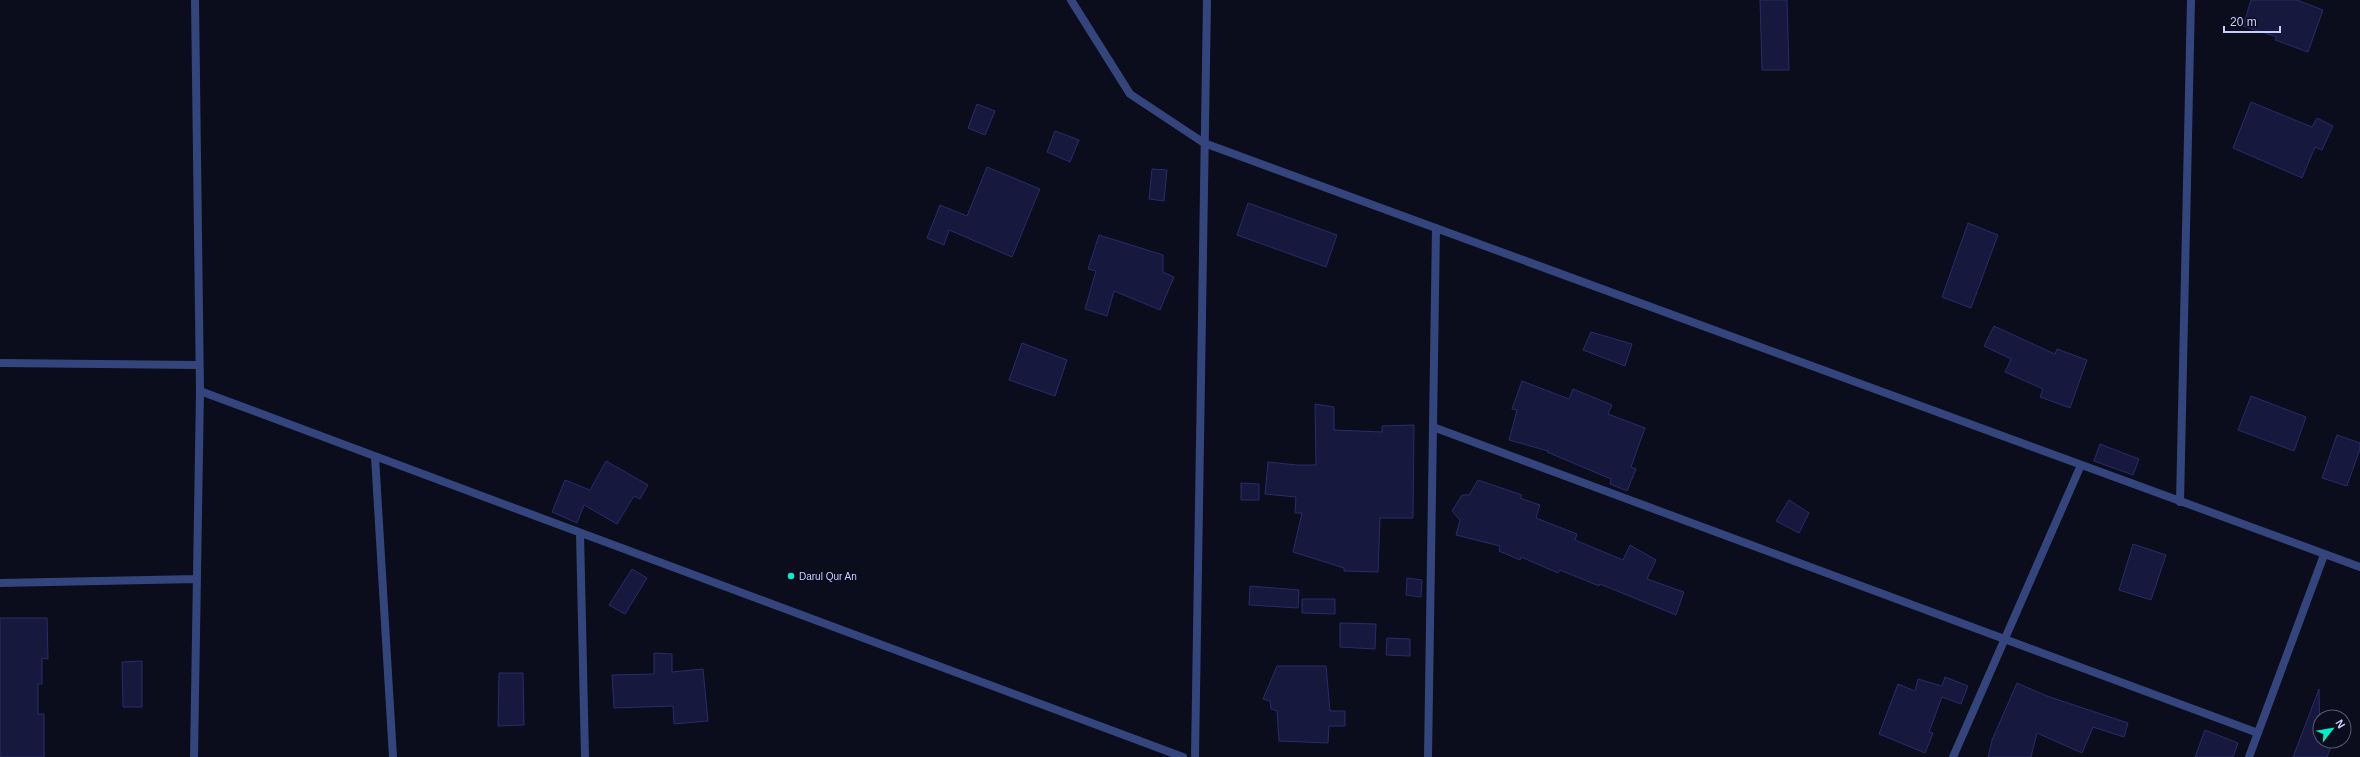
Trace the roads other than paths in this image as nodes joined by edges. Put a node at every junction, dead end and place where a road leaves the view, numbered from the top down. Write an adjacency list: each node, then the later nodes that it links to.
1 (195, 0): 8 (street)
2 (1071, 0): 5 (street)
3 (1207, 0): 5 (street)
4 (2191, 0): 13 (street)
5 (1204, 143): 6 (street); 25 (street)
6 (1436, 228): 10 (street); 12 (street)
7 (0, 364): 8 (street)
8 (200, 365): 9 (street)
9 (200, 391): 11 (street); 17 (street)
10 (1433, 427): 19 (street); 26 (street)
11 (375, 457): 14 (street); 22 (street)
12 (2082, 466): 13 (street); 19 (street)
13 (2180, 502): 15 (street)
14 (580, 533): 23 (street); 24 (street)
15 (2324, 555): 16 (street); 20 (street)
16 (2360, 567)
17 (197, 579): 18 (street); 21 (street)
18 (0, 583)
19 (2005, 639): 20 (street); 27 (street)
20 (2258, 733): 28 (street)
21 (194, 757)
22 (393, 757)
23 (585, 757)
24 (1183, 757)
25 (1195, 757)
26 (1428, 757)
27 (1953, 757)
28 (2249, 757)

